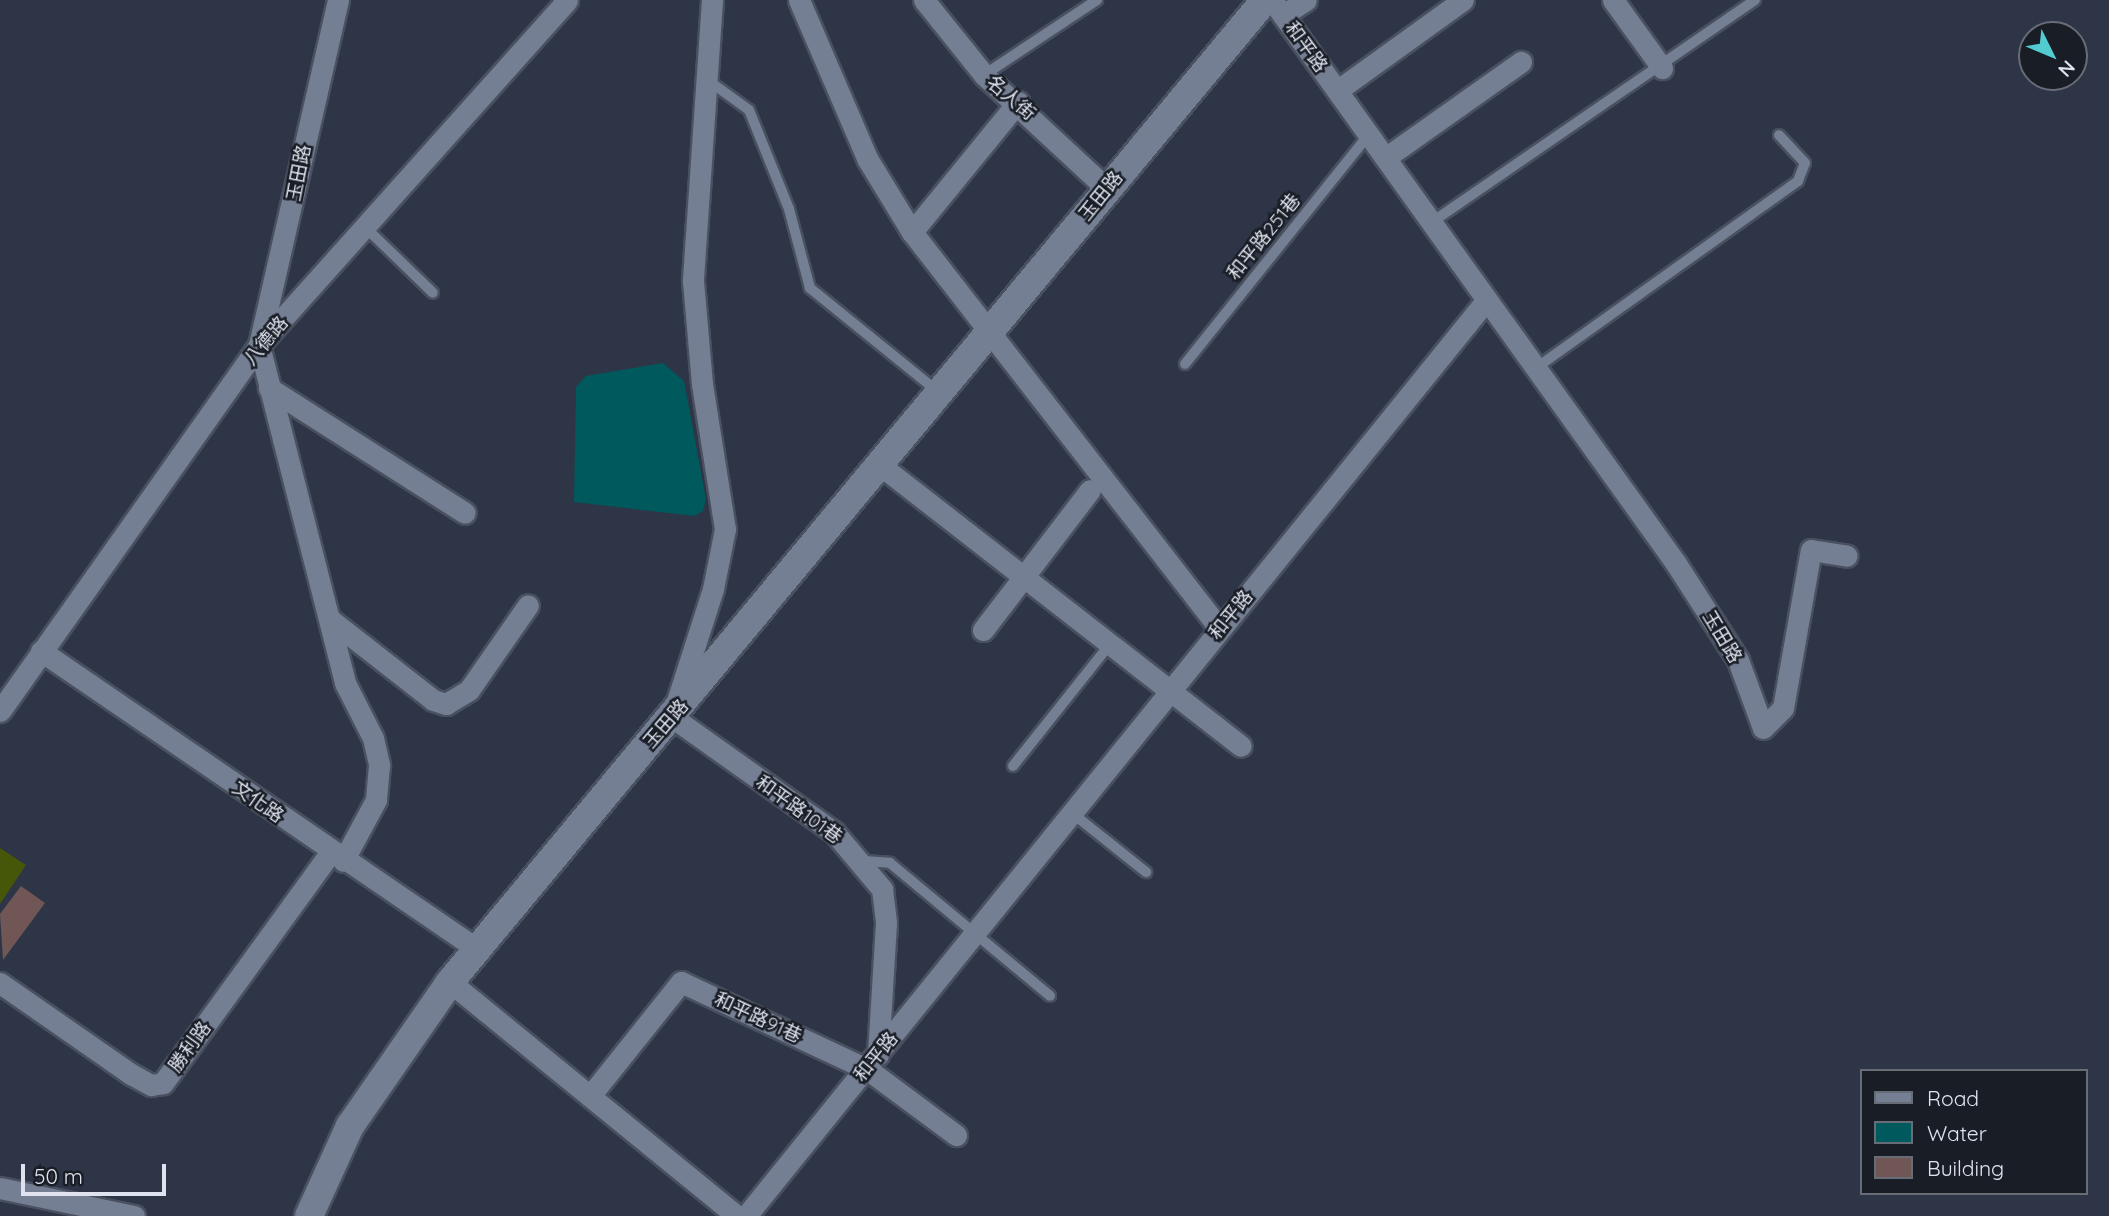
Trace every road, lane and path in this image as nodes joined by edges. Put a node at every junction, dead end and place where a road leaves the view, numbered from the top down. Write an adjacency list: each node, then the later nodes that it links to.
1 (338, 0): 28 (street, 玉田路)
2 (567, 0): 23 (street, 八德路)
3 (712, 0): 15 (street)
4 (799, 0): 24 (street)
5 (924, 0): 14 (street, 名人街)
6 (1097, 0): 14 (lane)
7 (1306, 0): 11 (street)
8 (1463, 0): 16 (street)
9 (1755, 0): 13 (lane)
10 (1616, 1): 13 (street)
11 (1273, 5): 16 (street, 和平路); 21 (street, 玉田路)
12 (1521, 62): 20 (street)
13 (1662, 68): 22 (lane)
14 (984, 75): 17 (street, 名人街)
15 (709, 81): 32 (lane); 46 (street)
16 (1338, 90): 18 (street, 和平路)
17 (1018, 102): 21 (street, 名人街); 24 (street)
18 (1370, 133): 20 (street, 和平路); 29 (lane, 和平路251巷)
19 (1779, 135): 30 (lane)
20 (1388, 156): 22 (street, 和平路)
21 (1106, 188): 27 (street, 玉田路)
22 (1432, 222): 26 (street, 和平路)
23 (366, 229): 25 (lane); 28 (street, 八德路)
24 (912, 232): 27 (street)
25 (433, 293)
26 (1484, 303): 30 (street, 玉田路); 40 (street, 和平路)
27 (992, 330): 32 (street, 玉田路); 40 (street)
28 (259, 345): 31 (street); 43 (street, 八德路)
29 (1185, 363)
30 (1536, 369): 36 (street, 玉田路)
31 (269, 388): 35 (street, 八德路); 39 (street)
32 (939, 393): 33 (street, 玉田路)
33 (880, 465): 37 (street); 46 (street, 玉田路)
34 (1090, 490): 37 (street)
35 (465, 513)
36 (1847, 556)
37 (1025, 575): 41 (street); 42 (street)
38 (528, 606): 39 (street)
39 (332, 621): 50 (street)
40 (1220, 629): 44 (street, 和平路)
41 (983, 630)
42 (1110, 644): 44 (street); 48 (lane)
43 (41, 651): 45 (street, 八德路); 50 (street, 文化路)
44 (1169, 692): 47 (street); 49 (street, 和平路)
45 (0, 711)
46 (672, 717): 51 (street, 和平路101巷); 54 (street, 玉田路)
47 (1241, 746)
48 (1013, 766)
49 (1072, 813): 52 (lane); 53 (street, 和平路)
50 (337, 857): 54 (street, 文化路); 56 (street, 勝利路)
51 (863, 861): 53 (lane); 58 (street, 和平路101巷)
52 (1146, 872)
53 (975, 935): 57 (lane); 58 (street, 和平路)
54 (477, 949): 55 (street, 玉田路)
55 (450, 982): 59 (street); 63 (street, 玉田路)
56 (0, 983)
57 (1050, 996)
58 (873, 1062): 59 (street, 和平路91巷); 60 (street, 和平路91巷); 65 (street, 和平路)
59 (590, 1096): 64 (street)
60 (956, 1136)
61 (0, 1188): 62 (street)
62 (134, 1216)
63 (309, 1216)
64 (737, 1216)
65 (747, 1216)

